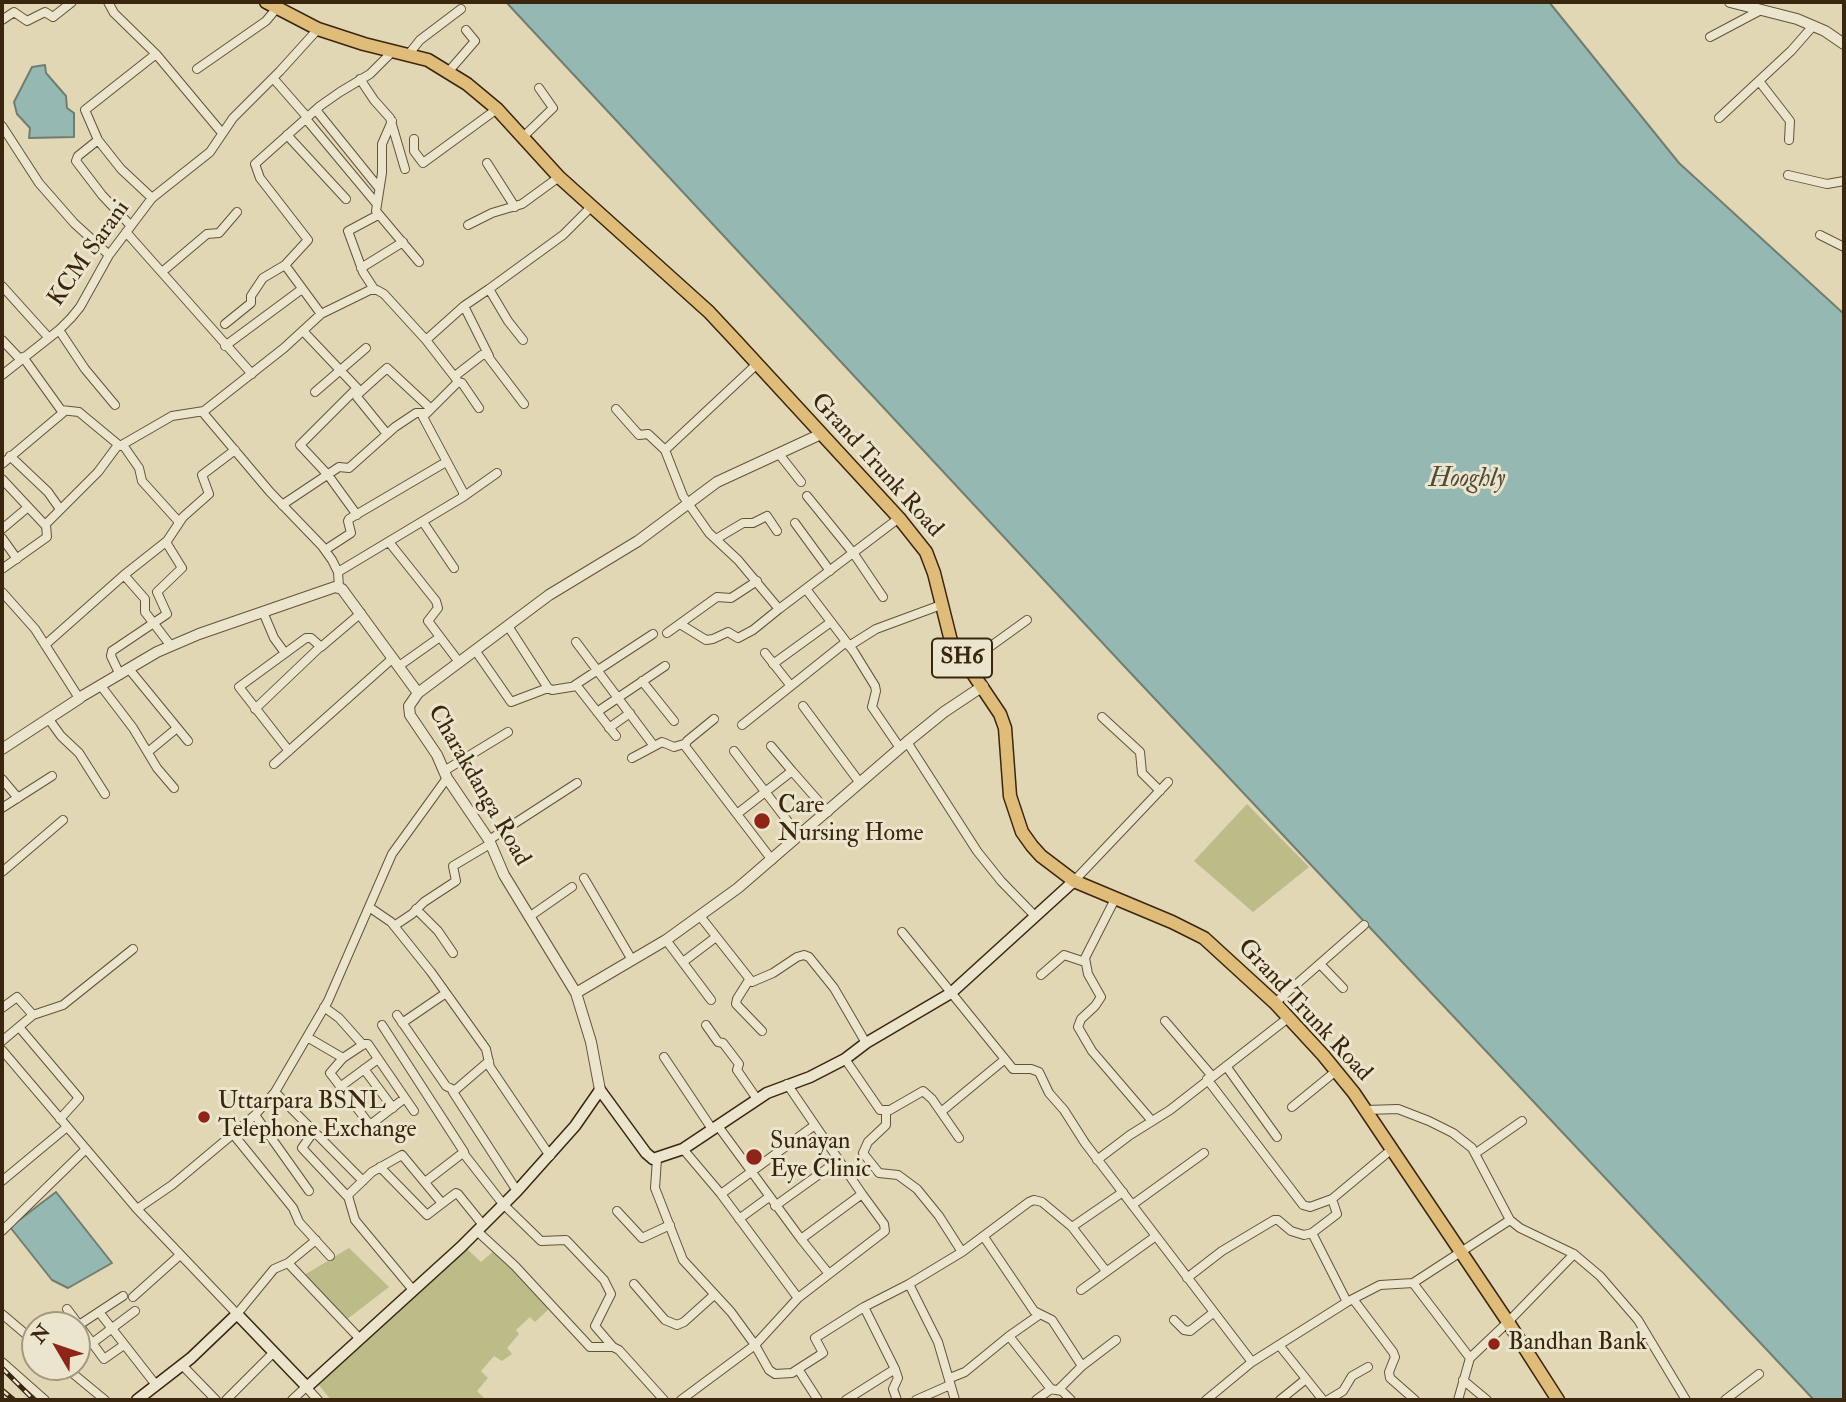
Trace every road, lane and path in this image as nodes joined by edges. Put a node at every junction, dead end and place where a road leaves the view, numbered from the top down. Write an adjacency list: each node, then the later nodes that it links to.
1 (72, 2): 7 (street)
2 (108, 2): 14 (street)
3 (1730, 2): 5 (street)
4 (271, 5): 9 (main road, Grand Trunk Road / SH6); 16 (street)
5 (1764, 8): 8 (street); 11 (street)
6 (461, 9): 15 (street)
7 (2, 20)
8 (1813, 26): 12 (street); 20 (street)
9 (318, 29): 13 (main road, Grand Trunk Road / SH6); 18 (street, KCM Sarani)
10 (466, 30): 17 (street)
11 (1710, 37)
12 (1844, 44)
13 (393, 51): 15 (main road, Grand Trunk Road / SH6); 19 (street)
14 (156, 54): 28 (street); 32 (street)
15 (408, 55): 17 (main road, Grand Trunk Road / SH6)
16 (197, 69)
17 (449, 71): 22 (main road, Grand Trunk Road / SH6)
18 (273, 78): 24 (street); 28 (street, KCM Sarani)
19 (360, 79): 23 (street); 26 (street)
20 (1759, 82): 25 (street); 33 (street)
21 (539, 88): 30 (street)
22 (497, 109): 30 (main road, Grand Trunk Road / SH6); 31 (street)
23 (316, 110): 24 (street); 39 (street)
24 (307, 118): 29 (street); 42 (street)
25 (1719, 118)
26 (392, 121): 35 (street); 39 (street)
27 (3, 130): 52 (street)
28 (222, 133): 40 (street, KCM Sarani)
29 (287, 135): 41 (street); 54 (street)
30 (522, 138): 37 (main road, Grand Trunk Road / SH6)
31 (414, 139)
32 (98, 140): 40 (street); 48 (street)
33 (1789, 140)
34 (487, 163): 44 (street)
35 (405, 170)
36 (1788, 175): 38 (street)
37 (559, 177): 43 (main road, Grand Trunk Road / SH6); 44 (street)
38 (1844, 181)
39 (379, 188): 42 (street)
40 (152, 198): 48 (street, KCM Sarani)
41 (346, 199)
42 (376, 203): 46 (street)
43 (592, 206): 60 (street); 74 (main road, Grand Trunk Road / SH6)
44 (514, 207): 47 (street)
45 (237, 212): 56 (street)
46 (378, 215): 50 (street); 55 (street)
47 (468, 225)
48 (129, 229): 52 (street, KCM Sarani); 56 (street)
49 (1820, 235): 51 (street)
50 (403, 242): 53 (street); 55 (street)
51 (1844, 247)
52 (109, 255): 64 (street, KCM Sarani)
53 (419, 262)
54 (285, 265): 58 (street); 63 (street)
55 (361, 268): 59 (street)
56 (162, 272): 70 (street)
57 (2, 286): 66 (street)
58 (302, 289): 62 (street); 70 (street)
59 (374, 289): 62 (street); 68 (street)
60 (489, 289): 61 (street); 69 (street)
61 (464, 306): 68 (street); 72 (street)
62 (320, 314): 65 (street)
63 (225, 324)
64 (59, 330): 66 (street, KCM Sarani); 82 (street)
65 (303, 331): 75 (street); 76 (street)
66 (49, 338): 73 (street, KCM Sarani)
67 (2, 340): 73 (street)
68 (426, 340): 78 (street)
69 (523, 340)
70 (225, 346): 76 (street)
71 (366, 348): 75 (street)
72 (489, 356): 78 (street); 81 (street)
73 (22, 358): 77 (street, KCM Sarani); 86 (street)
74 (757, 364): 89 (main road, Grand Trunk Road / SH6); 92 (street)
75 (340, 370): 79 (street); 80 (street)
76 (252, 374): 87 (street)
77 (2, 375)
78 (456, 379): 83 (street); 85 (street)
79 (315, 392)
80 (357, 392): 85 (street); 88 (street); 98 (street)
81 (524, 404)
82 (115, 405)
83 (479, 408)
84 (616, 409): 92 (street)
85 (427, 410): 88 (street); 95 (street)
86 (65, 411): 90 (street); 94 (street)
87 (204, 411): 90 (street); 91 (street)
88 (387, 434): 98 (street)
89 (821, 434): 93 (street); 108 (main road, Grand Trunk Road / SH6)
90 (121, 445): 106 (street); 109 (street)
91 (235, 450): 103 (street); 109 (street)
92 (665, 450): 104 (street)
93 (779, 454): 100 (street); 104 (street)
94 (10, 456): 96 (street); 106 (street)
95 (446, 462): 102 (street); 107 (street)
96 (2, 464)
97 (497, 473): 102 (street)
98 (328, 475): 103 (street); 107 (street)
99 (2, 479): 105 (street)
100 (801, 482)
101 (807, 496): 120 (street)
102 (463, 497): 110 (street)
103 (282, 505): 119 (street)
104 (688, 505): 116 (street); 140 (street)
105 (27, 508): 112 (street); 113 (street)
106 (61, 509): 112 (street)
107 (357, 515): 119 (street)
108 (899, 518): 120 (street); 132 (main road, Grand Trunk Road / SH6)
109 (178, 522): 117 (street)
110 (423, 522): 118 (street); 122 (street)
111 (795, 523): 124 (street)
112 (46, 525): 121 (street)
113 (2, 529)
114 (777, 531): 116 (street)
115 (2, 538): 121 (street)
116 (716, 539): 127 (street)
117 (166, 542): 126 (street); 138 (street)
118 (389, 542): 125 (street); 143 (street)
119 (325, 550): 125 (street)
120 (854, 554): 124 (street); 131 (street)
121 (17, 559): 123 (street)
122 (454, 568)
123 (2, 569)
124 (830, 571): 129 (street)
125 (338, 572): 128 (street)
126 (124, 575): 138 (street); 146 (street)
127 (757, 581): 133 (street); 139 (street)
128 (339, 587): 134 (street); 135 (street, Charakdanga Road)
129 (806, 589): 133 (street); 137 (street)
130 (2, 592): 146 (street)
131 (883, 597)
132 (941, 605): 145 (street); 155 (main road, Grand Trunk Road / SH6)
133 (779, 609): 139 (street)
134 (263, 612): 147 (street); 150 (street)
135 (360, 613): 148 (street); 152 (street, Charakdanga Road)
136 (1027, 620): 155 (street)
137 (831, 622): 145 (street); 154 (street)
138 (153, 623): 147 (street); 158 (street)
139 (680, 624): 141 (street)
140 (508, 626): 149 (street); 164 (street)
141 (667, 633)
142 (653, 634): 157 (street)
143 (440, 637): 152 (street); 153 (street)
144 (576, 642): 157 (street)
145 (847, 644): 163 (street); 183 (street)
146 (45, 645): 167 (street)
147 (171, 646): 158 (street)
148 (320, 648): 150 (street); 169 (street)
149 (475, 650): 153 (street); 164 (street)
150 (285, 653): 169 (street)
151 (765, 653): 154 (street)
152 (396, 662): 165 (street, Charakdanga Road); 187 (street)
153 (460, 662): 165 (street)
154 (773, 664): 163 (street)
155 (965, 664): 161 (main road, Grand Trunk Road / SH6)
156 (665, 666): 159 (street)
157 (597, 670): 160 (street); 166 (street)
158 (124, 672): 162 (street); 177 (street)
159 (642, 681): 166 (street); 175 (street)
160 (575, 685): 164 (street); 170 (street)
161 (983, 685): 183 (street); 213 (main road, Grand Trunk Road / SH6)
162 (101, 686): 167 (street); 189 (street)
163 (790, 686): 176 (street)
164 (548, 688)
165 (418, 693): 193 (street, Charakdanga Road)
166 (617, 697): 170 (street); 171 (street)
167 (80, 698): 172 (street)
168 (803, 706): 198 (street)
169 (255, 709): 187 (street)
170 (597, 712): 178 (street)
171 (629, 713): 178 (street); 184 (street)
172 (48, 718): 186 (street); 202 (street)
173 (1102, 718): 200 (street)
174 (714, 719): 182 (street)
175 (674, 721)
176 (742, 725)
177 (177, 727): 181 (street); 189 (street)
178 (609, 728): 180 (street)
179 (508, 732): 193 (street)
180 (616, 736)
181 (188, 741)
182 (684, 744): 184 (street); 206 (street)
183 (904, 745): 198 (street); 219 (street)
184 (654, 746): 190 (street)
185 (771, 746): 192 (street)
186 (2, 749)
187 (289, 751): 191 (street)
188 (734, 751): 201 (street)
189 (148, 752): 199 (street)
190 (632, 758)
191 (274, 764)
192 (792, 771): 201 (street); 205 (street)
193 (445, 774): 209 (street, Charakdanga Road); 216 (street)
194 (51, 776): 203 (street)
195 (2, 779): 203 (street)
196 (1168, 782): 200 (street)
197 (577, 783): 209 (street)
198 (860, 783): 205 (street)
199 (174, 788)
200 (1160, 791): 213 (street)
201 (765, 792): 206 (street); 208 (street)
202 (105, 794)
203 (18, 798): 204 (street)
204 (2, 808)
205 (828, 812): 208 (street)
206 (737, 814): 210 (street)
207 (63, 820): 211 (street)
208 (799, 836): 210 (street)
209 (489, 842): 217 (street); 220 (street, Charakdanga Road)
210 (772, 860): 218 (street)
211 (2, 872)
212 (584, 878): 228 (street)
213 (1074, 881): 215 (main road, Grand Trunk Road / SH6); 219 (main road)
214 (572, 887): 220 (street)
215 (1115, 900): 230 (street); 239 (main road, Grand Trunk Road / SH6)
216 (369, 907): 222 (street); 240 (street)
217 (416, 909): 222 (street); 227 (street)
218 (700, 916): 224 (street); 225 (street)
219 (1035, 916): 237 (main road)
220 (529, 917): 236 (street, Charakdanga Road)
221 (1364, 925): 231 (street)
222 (394, 926): 235 (street)
223 (902, 932): 237 (street)
224 (716, 937): 229 (street); 233 (street)
225 (666, 940): 228 (street); 229 (street)
226 (133, 949): 242 (street)
227 (453, 953)
228 (632, 960): 236 (street)
229 (683, 962): 238 (street)
230 (1085, 962): 232 (street); 279 (street)
231 (1320, 964): 234 (street); 239 (street)
232 (1041, 975)
233 (749, 980): 248 (street); 251 (street)
234 (1343, 988)
235 (446, 993): 259 (street); 266 (street)
236 (576, 993): 267 (street, Charakdanga Road)
237 (951, 993): 251 (main road); 258 (street)
238 (711, 1000)
239 (1275, 1003): 243 (main road, Grand Trunk Road / SH6)
240 (324, 1007): 249 (street); 252 (street)
241 (2, 1008): 242 (street)
242 (33, 1015): 247 (street)
243 (1288, 1018): 260 (street); 262 (main road, Grand Trunk Road / SH6)
244 (1165, 1021): 263 (street)
245 (382, 1025): 293 (street)
246 (706, 1025): 270 (street)
247 (19, 1027): 250 (street); 278 (street)
248 (762, 1031)
249 (307, 1037): 255 (street); 268 (street)
250 (2, 1041)
251 (866, 1043): 257 (main road)
252 (363, 1045): 255 (street); 256 (street)
253 (2, 1051): 278 (street)
254 (664, 1057): 283 (street)
255 (343, 1058): 265 (street)
256 (378, 1059): 261 (street); 269 (street)
257 (845, 1059): 264 (main road); 275 (street)
258 (1004, 1060): 276 (street); 297 (street)
259 (489, 1061): 266 (street); 294 (street)
260 (1226, 1066): 263 (street); 286 (street)
261 (364, 1069): 265 (street); 272 (street)
262 (1336, 1070): 271 (street); 273 (main road, Grand Trunk Road / SH6)
263 (1209, 1078): 279 (street); 310 (street)
264 (787, 1084): 270 (main road); 281 (street)
265 (340, 1087): 272 (street)
266 (454, 1090): 304 (street)
267 (600, 1090): 294 (main road); 295 (main road)
268 (275, 1092): 277 (street); 284 (street)
269 (405, 1098): 272 (street); 274 (street)
270 (757, 1099): 283 (main road)
271 (1292, 1107)
272 (393, 1108)
273 (1366, 1110): 290 (main road, Grand Trunk Road / SH6); 292 (street)
274 (414, 1111)
275 (886, 1111): 276 (street); 328 (street)
276 (941, 1112): 287 (street)
277 (256, 1115): 285 (street); 303 (street)
278 (60, 1119): 282 (street)
279 (1152, 1121): 297 (street)
280 (1522, 1121): 292 (street)
281 (815, 1125): 296 (street); 299 (street)
282 (67, 1127): 288 (street); 300 (street)
283 (715, 1128): 289 (main road); 299 (street)
284 (314, 1131): 301 (street); 308 (street)
285 (233, 1134): 315 (street); 327 (street)
286 (1277, 1137)
287 (959, 1138)
288 (86, 1149): 315 (street); 322 (street)
289 (683, 1149): 295 (main road); 306 (street)
290 (1392, 1149): 310 (street); 329 (main road, Grand Trunk Road / SH6)
291 (1204, 1153): 313 (street)
292 (1476, 1153): 318 (street)
293 (464, 1154): 302 (street); 312 (street)
294 (550, 1156): 304 (main road)
295 (657, 1160): 319 (street)
296 (839, 1160): 307 (street); 314 (street)
297 (1097, 1160): 305 (street)
298 (380, 1167): 301 (street); 302 (street); 311 (street)
299 (750, 1172): 306 (street); 309 (street)
300 (2, 1181)
301 (363, 1181): 308 (street)
302 (425, 1182): 311 (street)
303 (309, 1191)
304 (517, 1191): 312 (main road)
305 (1123, 1192): 313 (street); 320 (street)
306 (721, 1194): 317 (street)
307 (862, 1194): 326 (street); 335 (street)
308 (348, 1196): 340 (street)
309 (769, 1197): 314 (street); 317 (street)
310 (1332, 1199): 323 (street)
311 (444, 1202): 321 (street)
312 (503, 1205): 321 (main road); 366 (street)
313 (1132, 1205): 324 (street)
314 (775, 1206): 326 (street)
315 (136, 1209): 331 (street)
316 (617, 1211): 319 (street)
317 (740, 1219): 345 (street)
318 (1510, 1220): 329 (street); 330 (street)
319 (670, 1226): 342 (street)
320 (1072, 1227): 325 (street); 334 (street)
321 (480, 1228): 340 (main road); 366 (street)
322 (2, 1231)
323 (1312, 1233): 336 (street); 346 (street)
324 (1156, 1236): 334 (street); 336 (street)
325 (984, 1237): 328 (street); 353 (street)
326 (801, 1239): 335 (street)
327 (316, 1240): 332 (street); 333 (street)
328 (962, 1252): 339 (street)
329 (1460, 1252): 337 (street); 356 (main road, Grand Trunk Road / SH6)
330 (1574, 1254): 356 (street); 407 (street)
331 (180, 1255): 344 (street); 352 (street)
332 (330, 1256)
333 (288, 1263): 352 (street); 360 (street)
334 (1106, 1271): 341 (street)
335 (829, 1274): 345 (street)
336 (1187, 1278): 350 (street)
337 (1413, 1283): 346 (street); 368 (street)
338 (634, 1284): 342 (street)
339 (909, 1284): 347 (street); 380 (street)
340 (413, 1290): 360 (main road)
341 (1081, 1290)
342 (714, 1295): 364 (street)
343 (123, 1296): 349 (street)
344 (133, 1297)
345 (798, 1298): 364 (street)
346 (1350, 1300): 365 (street); 403 (street)
347 (864, 1307): 374 (street); 375 (street)
348 (135, 1311): 357 (street)
349 (99, 1312): 354 (street); 357 (street)
350 (1213, 1313): 355 (street); 370 (street)
351 (2, 1314): 358 (street)
352 (237, 1314): 367 (main road); 371 (main road)
353 (1039, 1315): 359 (street); 372 (street)
354 (91, 1317)
355 (1174, 1320)
356 (1508, 1322): 368 (street); 406 (main road, Grand Trunk Road / SH6)
357 (112, 1329): 362 (street); 363 (street)
358 (21, 1330)
359 (1009, 1336): 380 (street); 383 (street)
360 (360, 1339): 382 (main road)
361 (1116, 1340): 372 (street)
362 (91, 1344): 363 (street)
363 (124, 1345): 381 (street)
364 (755, 1345): 374 (street); 393 (street)
365 (1279, 1345): 370 (street); 377 (street)
366 (613, 1347): 392 (street)
367 (273, 1353): 382 (main road); 389 (street)
368 (1470, 1358): 378 (street)
369 (2, 1362): 385 (street)
370 (1252, 1363): 384 (street)
371 (182, 1365): 381 (main road); 388 (street)
372 (1082, 1366): 383 (street)
373 (1368, 1367): 402 (street)
374 (798, 1368): 394 (street)
375 (895, 1369): 395 (street); 396 (street)
376 (1759, 1374): 408 (street)
377 (1306, 1379): 401 (street); 402 (street)
378 (1463, 1380): 404 (street); 405 (street)
379 (82, 1381): 386 (street)
380 (950, 1382): 397 (street); 398 (street)
381 (156, 1385): 387 (main road)
382 (306, 1387): 390 (street); 391 (street)
383 (1054, 1389): 399 (street); 400 (street)
384 (1212, 1398)
385 (45, 1400)
386 (105, 1400)
387 (137, 1400)
388 (216, 1400)
389 (226, 1400)
390 (292, 1400)
391 (318, 1400)
392 (664, 1400)
393 (681, 1400)
394 (818, 1400)
395 (846, 1400)
396 (897, 1400)
397 (916, 1400)
398 (955, 1400)
399 (1036, 1400)
400 (1071, 1400)
401 (1280, 1400)
402 (1326, 1400)
403 (1415, 1400)
404 (1458, 1400)
405 (1487, 1400)
406 (1558, 1400)
407 (1686, 1400)
408 (1726, 1400)

